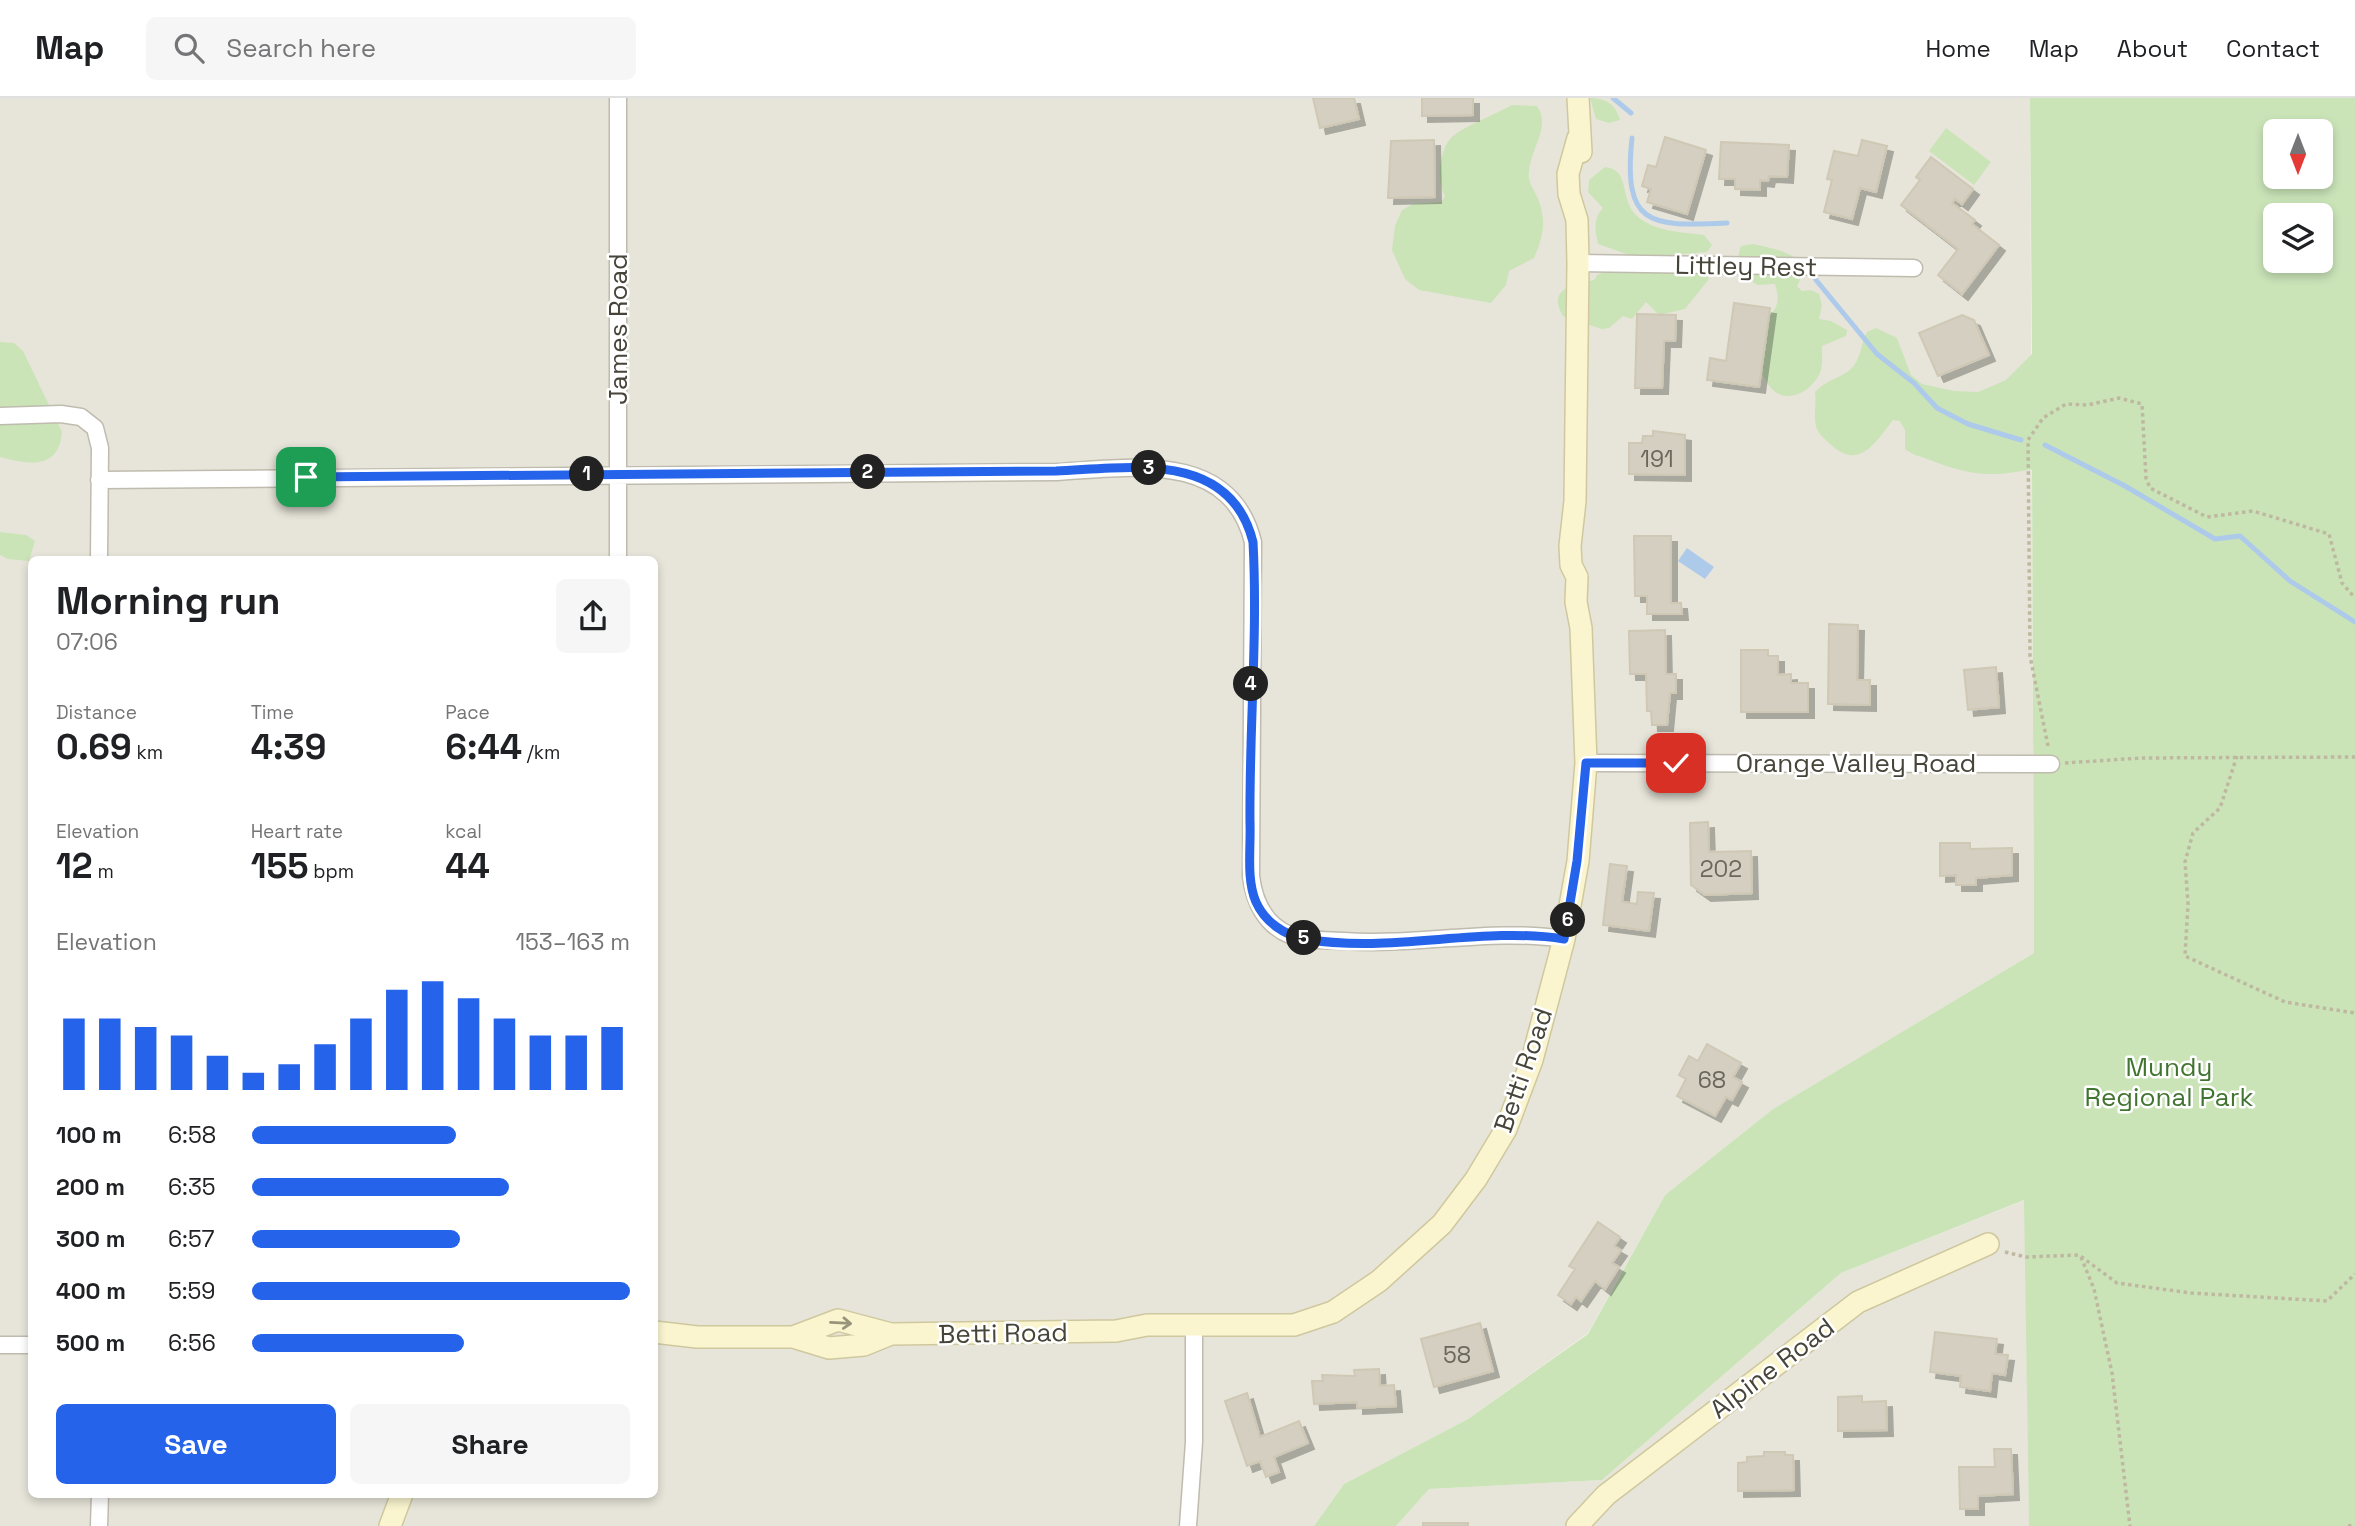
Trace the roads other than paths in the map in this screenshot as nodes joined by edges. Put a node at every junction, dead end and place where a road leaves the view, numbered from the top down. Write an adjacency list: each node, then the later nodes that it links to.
1 (618, 98): 6 (street, James Road)
2 (1578, 98): 3 (street)
3 (1578, 255): 4 (street, Littley Rest); 10 (street)
4 (1914, 268)
5 (0, 416): 7 (street)
6 (618, 473): 7 (street); 9 (street, James Road); 12 (street)
7 (99, 480): 8 (street)
8 (99, 556)
9 (618, 556)
10 (1586, 763): 11 (street, Orange Valley Road); 12 (street, Betti Road)
11 (2051, 764)
12 (1564, 939): 15 (street, Betti Road)
13 (1988, 1244): 25 (street, Alpine Road)
14 (658, 1332): 16 (street, Betti Road)
15 (1194, 1332): 16 (street, Betti Road); 24 (street)
16 (697, 1337): 17 (street, Betti Road)
17 (658, 1344)
18 (0, 1345): 19 (street)
19 (28, 1345)
20 (100, 1498): 22 (street)
21 (401, 1498): 23 (street)
22 (99, 1526)
23 (390, 1526)
24 (1188, 1526)
25 (1577, 1526)

